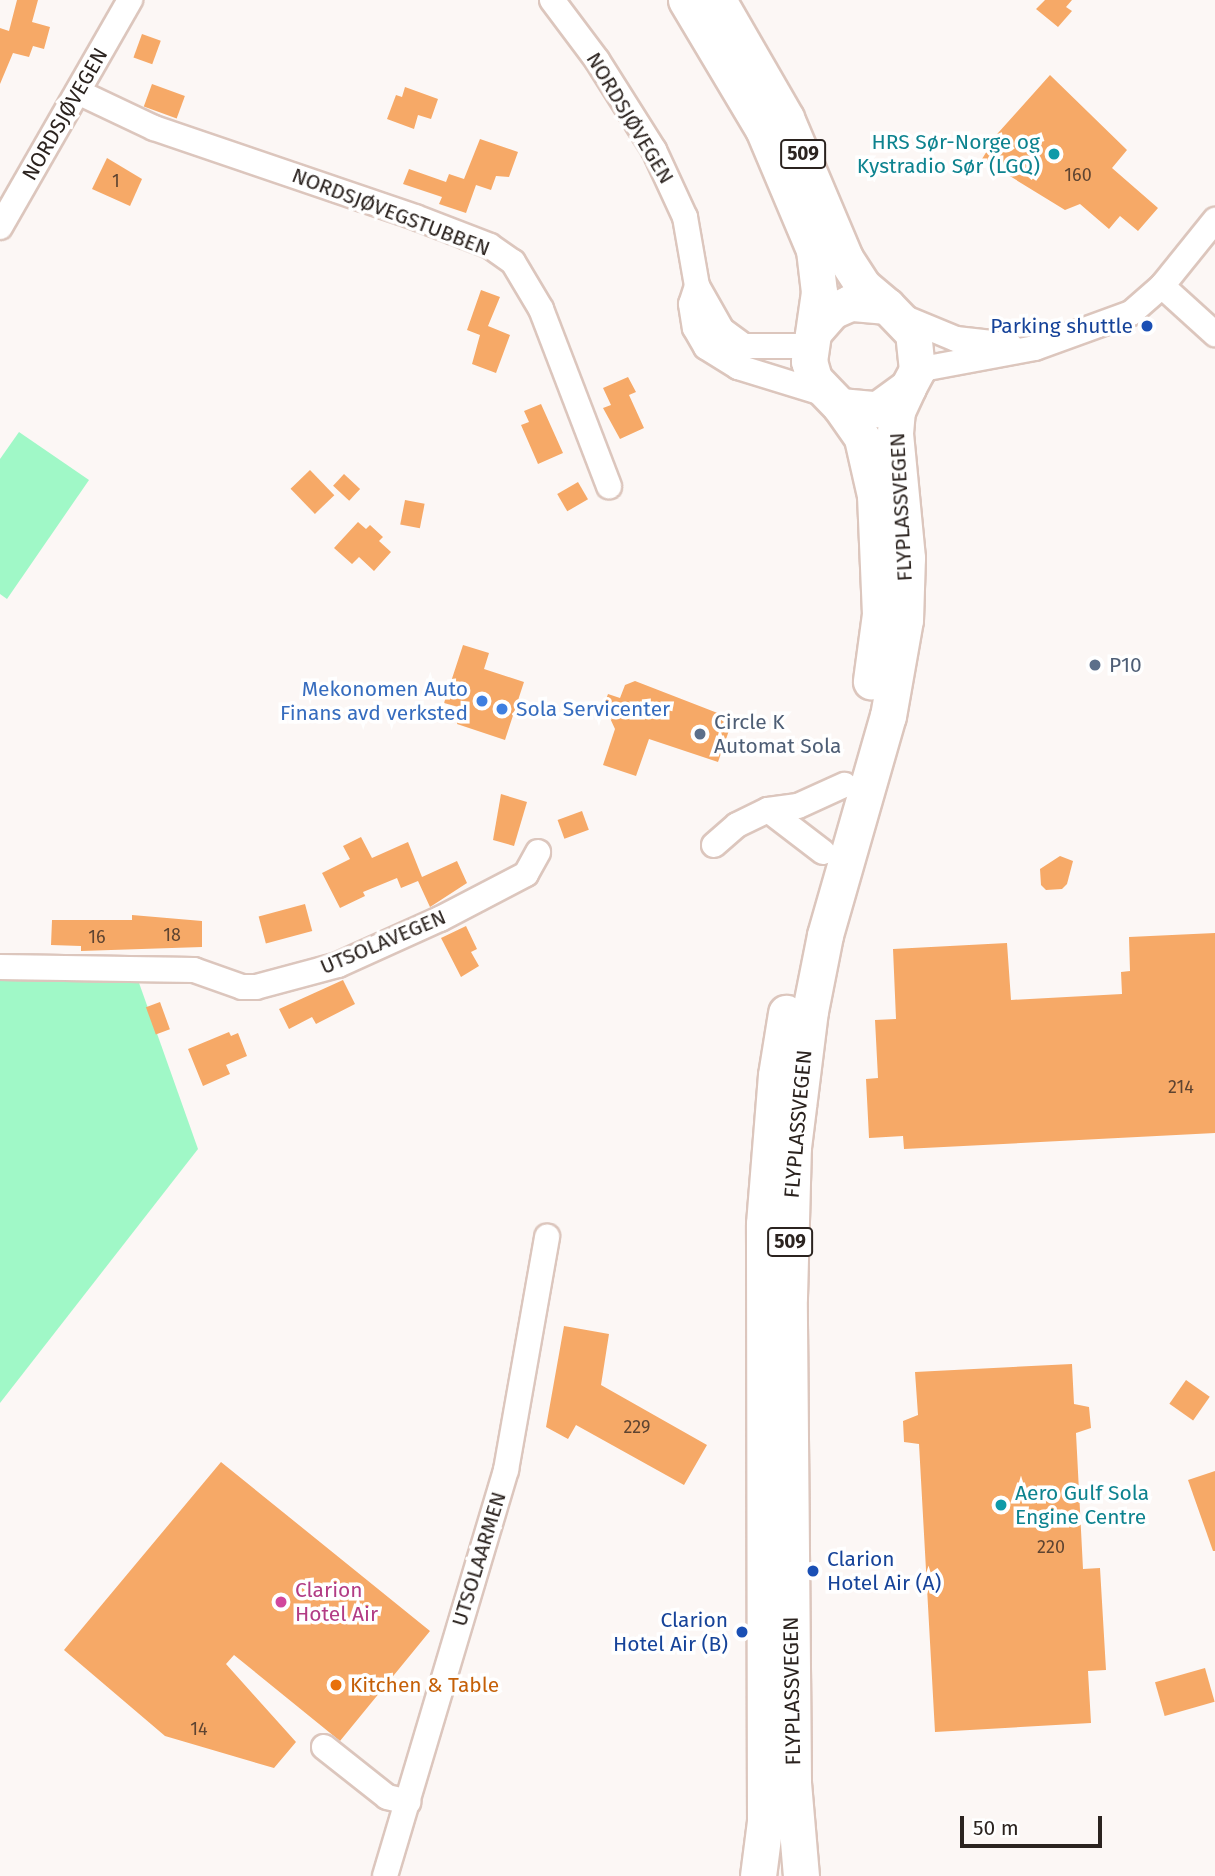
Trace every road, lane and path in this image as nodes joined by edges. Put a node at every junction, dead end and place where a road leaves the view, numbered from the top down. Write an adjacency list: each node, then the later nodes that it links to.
1 (131, 0): 5 (street, NORDSJØVEGEN)
2 (552, 0): 8 (street, NORDSJØVEGEN)
3 (686, 0): 12 (highway, FLYPLASSVEGEN / 509)
4 (718, 0): 10 (highway, FLYPLASSVEGEN / 509)
5 (78, 92): 7 (street, NORDSJØVEGEN); 16 (street, NORDSJØVEGSTUBBEN)
6 (1215, 220): 9 (street)
7 (0, 227)
8 (697, 286): 12 (street, NORDSJØVEGEN); 15 (street, NORDSJØVEGEN)
9 (1162, 286): 11 (street); 13 (street)
10 (895, 312): 12 (highway); 13 (street); 14 (highway, FLYPLASSVEGEN / 509)
11 (1215, 334)
12 (812, 339): 15 (highway, FLYPLASSVEGEN / 509)
13 (1035, 348): 14 (street)
14 (912, 379): 15 (highway, FLYPLASSVEGEN); 28 (highway, FLYPLASSVEGEN / 509)
15 (833, 400): 17 (highway, FLYPLASSVEGEN / 509)
16 (609, 486)
17 (844, 785): 18 (street); 21 (highway, FLYPLASSVEGEN / 509)
18 (768, 810): 19 (street); 21 (street)
19 (714, 845)
20 (538, 852): 22 (street, UTSOLAVEGEN)
21 (823, 852): 27 (highway, FLYPLASSVEGEN / 509)
22 (0, 967)
23 (547, 1237): 25 (street, UTSOLAARMEN)
24 (324, 1746): 25 (street)
25 (408, 1802): 26 (street, UTSOLAARMEN)
26 (385, 1876)
27 (758, 1876)
28 (801, 1876)

